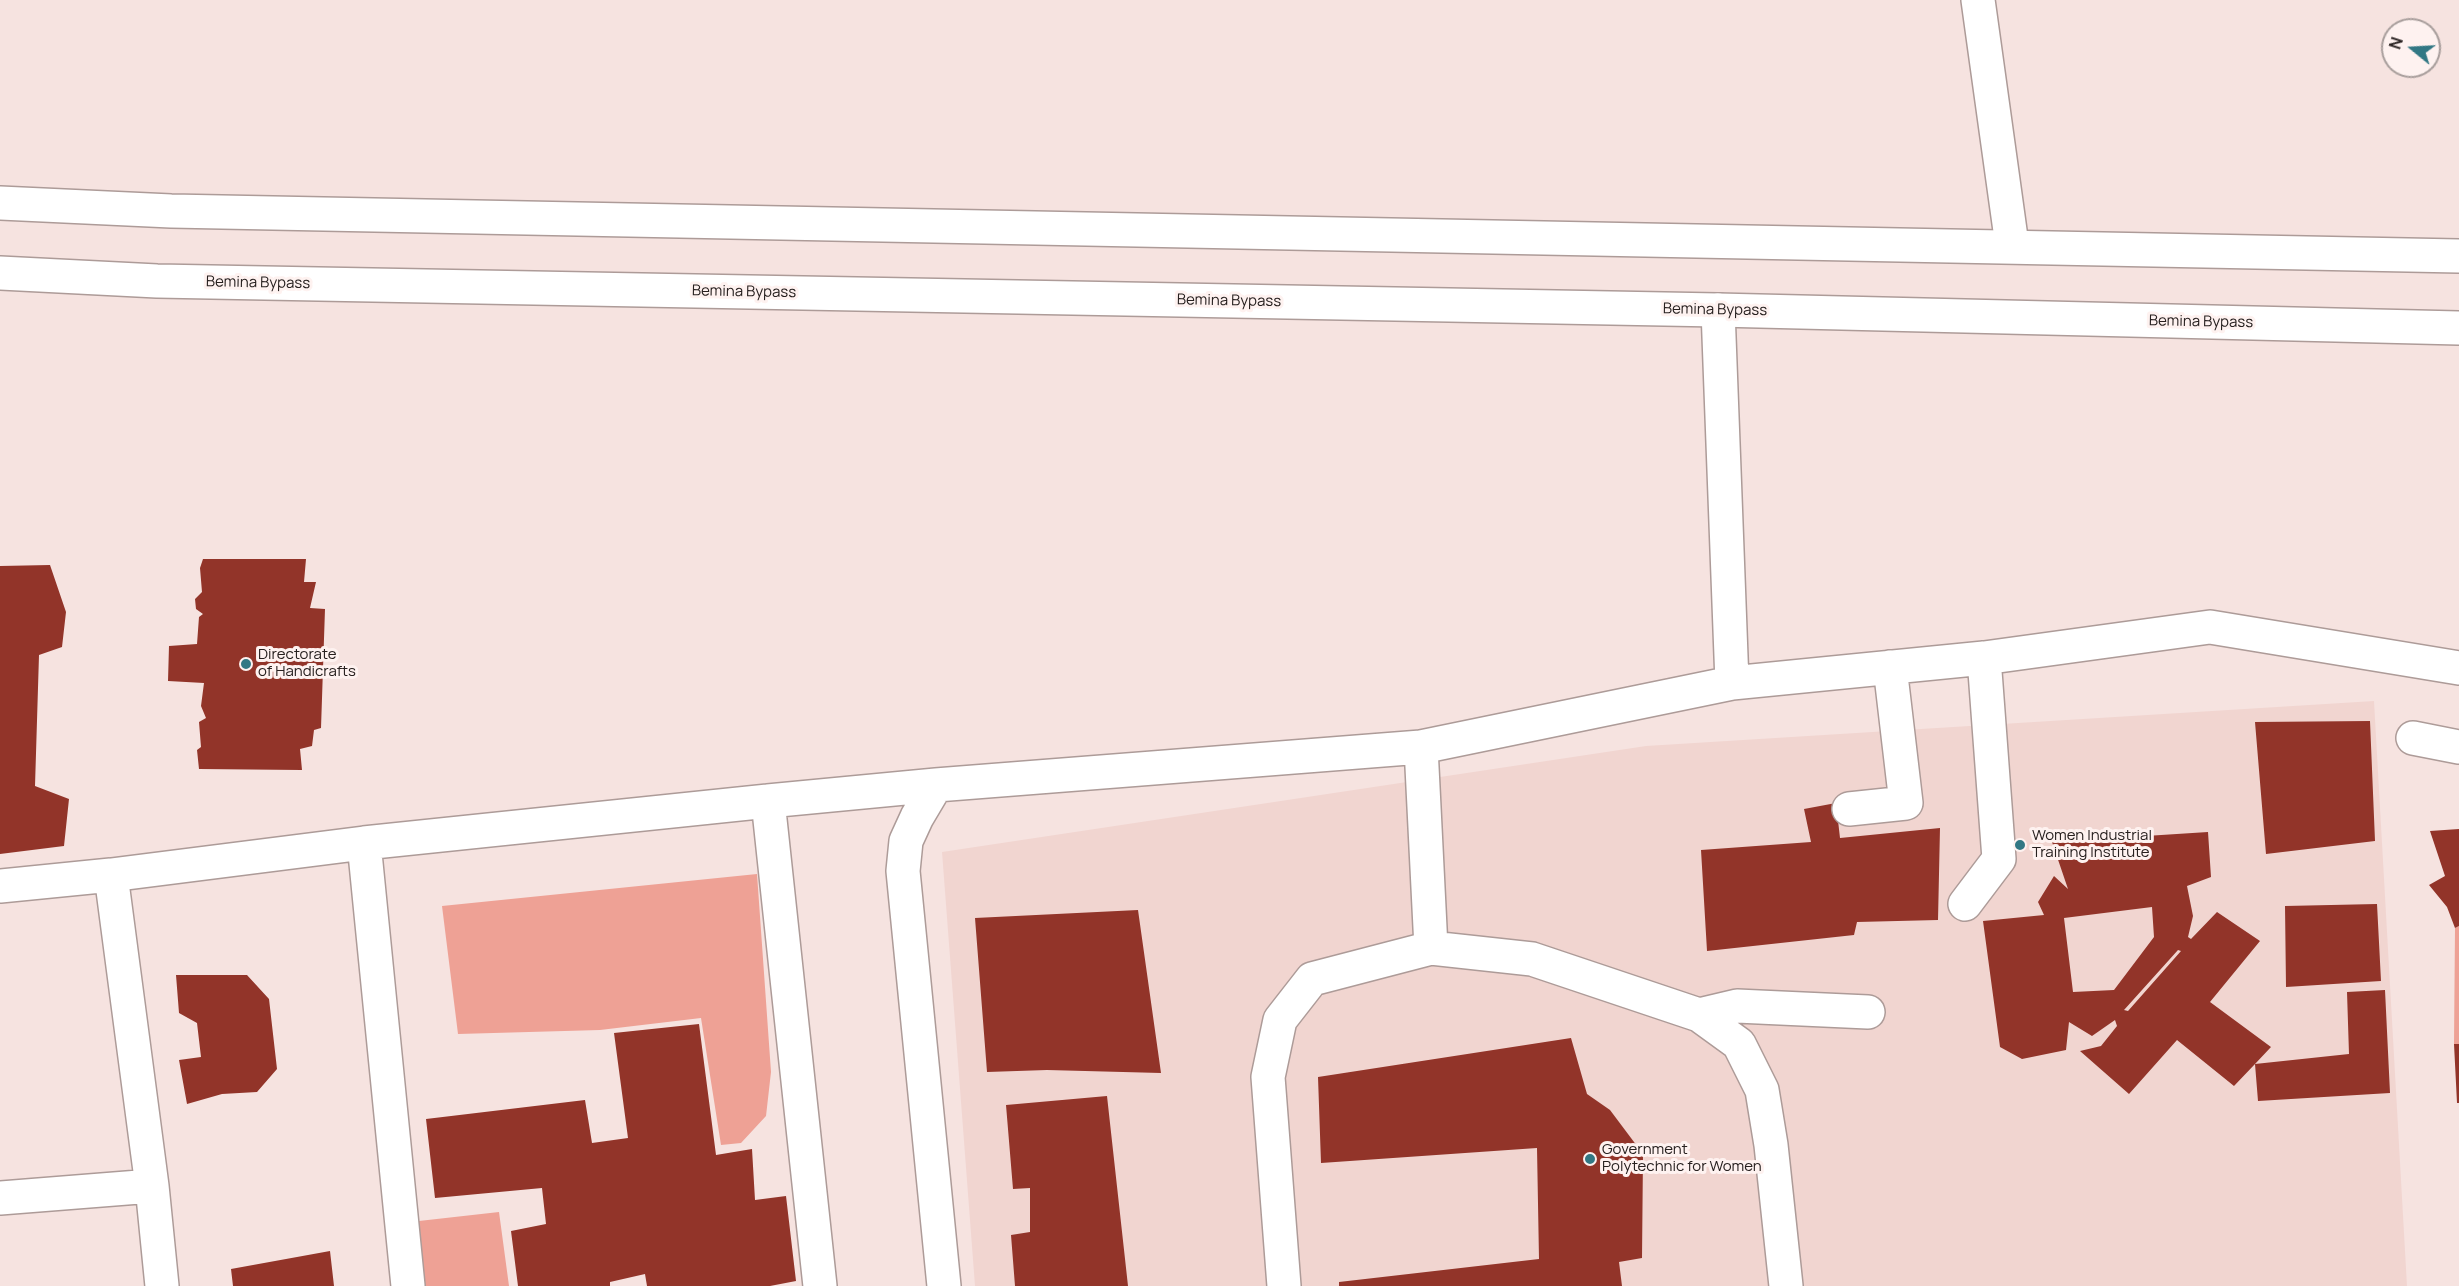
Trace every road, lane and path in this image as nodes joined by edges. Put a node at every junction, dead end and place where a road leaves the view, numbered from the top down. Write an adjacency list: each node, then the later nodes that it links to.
1 (1978, 0): 3 (main road)
2 (0, 203): 3 (main road)
3 (2012, 245): 4 (main road)
4 (2459, 256)
5 (0, 273): 6 (main road, Bemina Bypass)
6 (1718, 310): 7 (main road, Bemina Bypass); 11 (main road)
7 (2459, 328)
8 (1984, 658): 9 (main road); 10 (main road); 21 (main road)
9 (1890, 667): 11 (main road); 17 (main road)
10 (2459, 668)
11 (1732, 683): 13 (main road)
12 (2413, 738): 14 (main road)
13 (1421, 747): 15 (main road); 22 (main road)
14 (2459, 747)
15 (936, 785): 16 (main road); 30 (main road)
16 (768, 801): 18 (main road); 29 (main road)
17 (1849, 809)
18 (364, 843): 19 (main road); 28 (main road)
19 (111, 875): 20 (main road); 25 (main road)
20 (0, 885)
21 (1965, 904)
22 (1431, 948): 24 (main road); 31 (main road)
23 (1868, 1012): 24 (main road)
24 (1699, 1015): 32 (main road)
25 (152, 1186): 26 (main road); 27 (main road)
26 (0, 1198)
27 (162, 1286)
28 (408, 1286)
29 (820, 1286)
30 (944, 1286)
31 (1284, 1286)
32 (1786, 1286)

